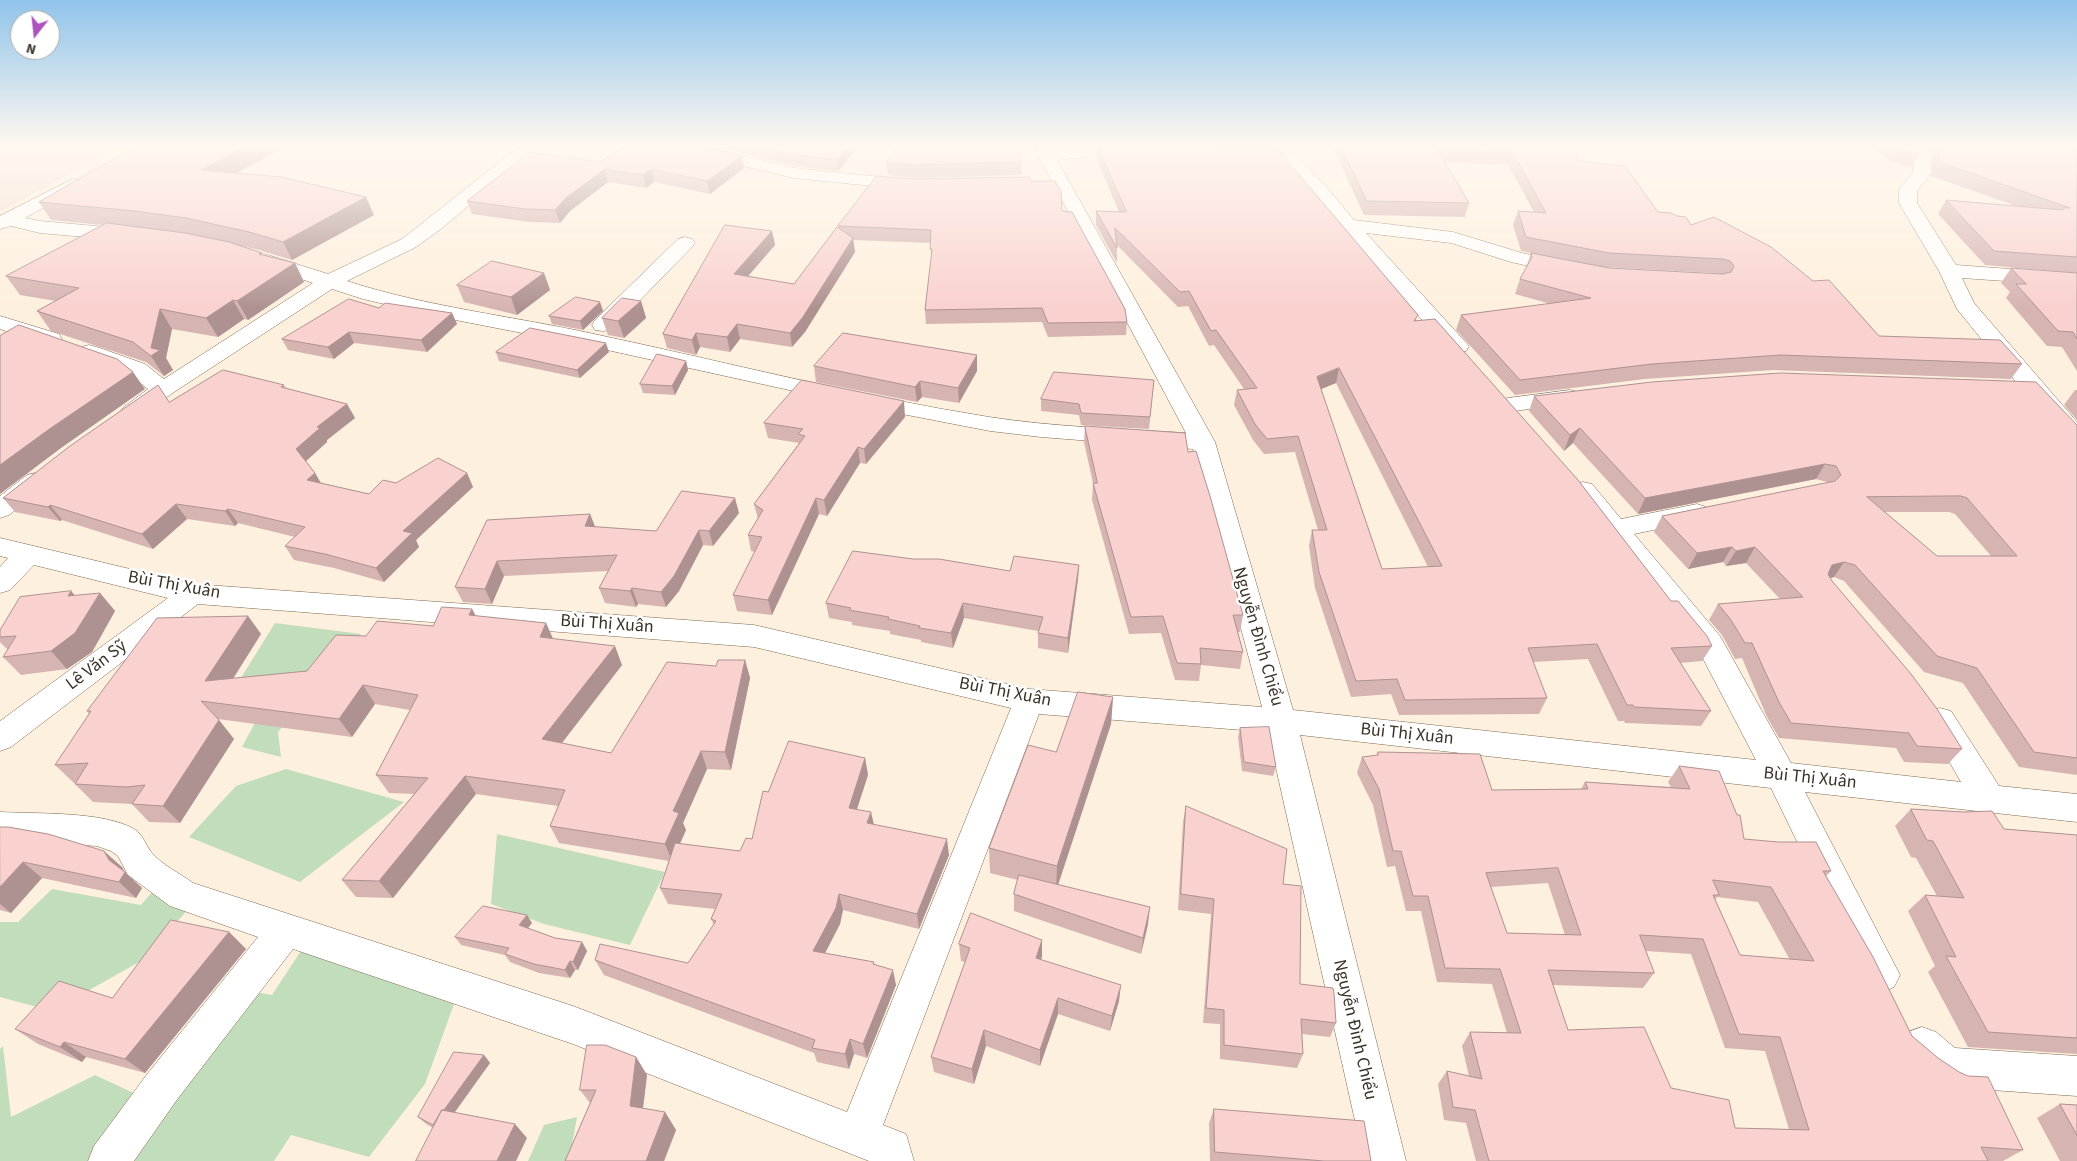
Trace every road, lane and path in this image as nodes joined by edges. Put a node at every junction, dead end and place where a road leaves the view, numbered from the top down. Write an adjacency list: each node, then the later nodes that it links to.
1 (44, 200): 6 (street)
2 (464, 200): 14 (street)
3 (1066, 200): 26 (street, Nguyễn Đình Chiểu)
4 (1328, 200): 7 (street)
5 (1908, 200): 12 (street)
6 (4, 222): 8 (street)
7 (1348, 225): 11 (street); 17 (street)
8 (152, 238)
9 (685, 243): 16 (street)
10 (245, 254): 14 (street)
11 (1583, 271)
12 (1949, 271): 13 (street); 20 (street)
13 (2077, 280)
14 (330, 281): 16 (street); 19 (street)
15 (0, 322): 19 (street)
16 (589, 339): 26 (street)
17 (1470, 361)
18 (2004, 387): 20 (street)
19 (163, 389): 23 (street)
20 (2036, 391): 22 (street); 25 (street)
21 (1586, 395): 24 (street)
22 (2068, 397)
23 (111, 427)
24 (1527, 427)
25 (2077, 437)
26 (1203, 442): 38 (street, Nguyễn Đình Chiểu)
27 (55, 466): 30 (street)
28 (1565, 470): 31 (street)
29 (1721, 508): 31 (street)
30 (0, 509)
31 (1616, 529): 40 (street)
32 (0, 547): 33 (street, Bùi Thị Xuân)
33 (29, 554): 34 (street); 35 (street, Bùi Thị Xuân)
34 (0, 583)
35 (193, 594): 37 (street, Bùi Thị Xuân); 39 (street, Lê Văn Sỹ)
36 (1926, 700): 41 (street)
37 (1029, 701): 38 (street, Bùi Thị Xuân); 46 (street)
38 (1281, 721): 40 (street, Bùi Thị Xuân); 49 (street, Nguyễn Đình Chiểu)
39 (0, 738)
40 (1781, 776): 41 (street, Bùi Thị Xuân); 45 (street)
41 (1988, 797): 42 (street, Bùi Thị Xuân)
42 (2077, 808)
43 (0, 826): 44 (street)
44 (285, 931): 46 (street); 47 (street)
45 (2077, 1076)
46 (858, 1136): 48 (street)
47 (109, 1161)
48 (893, 1161)
49 (1385, 1161)

